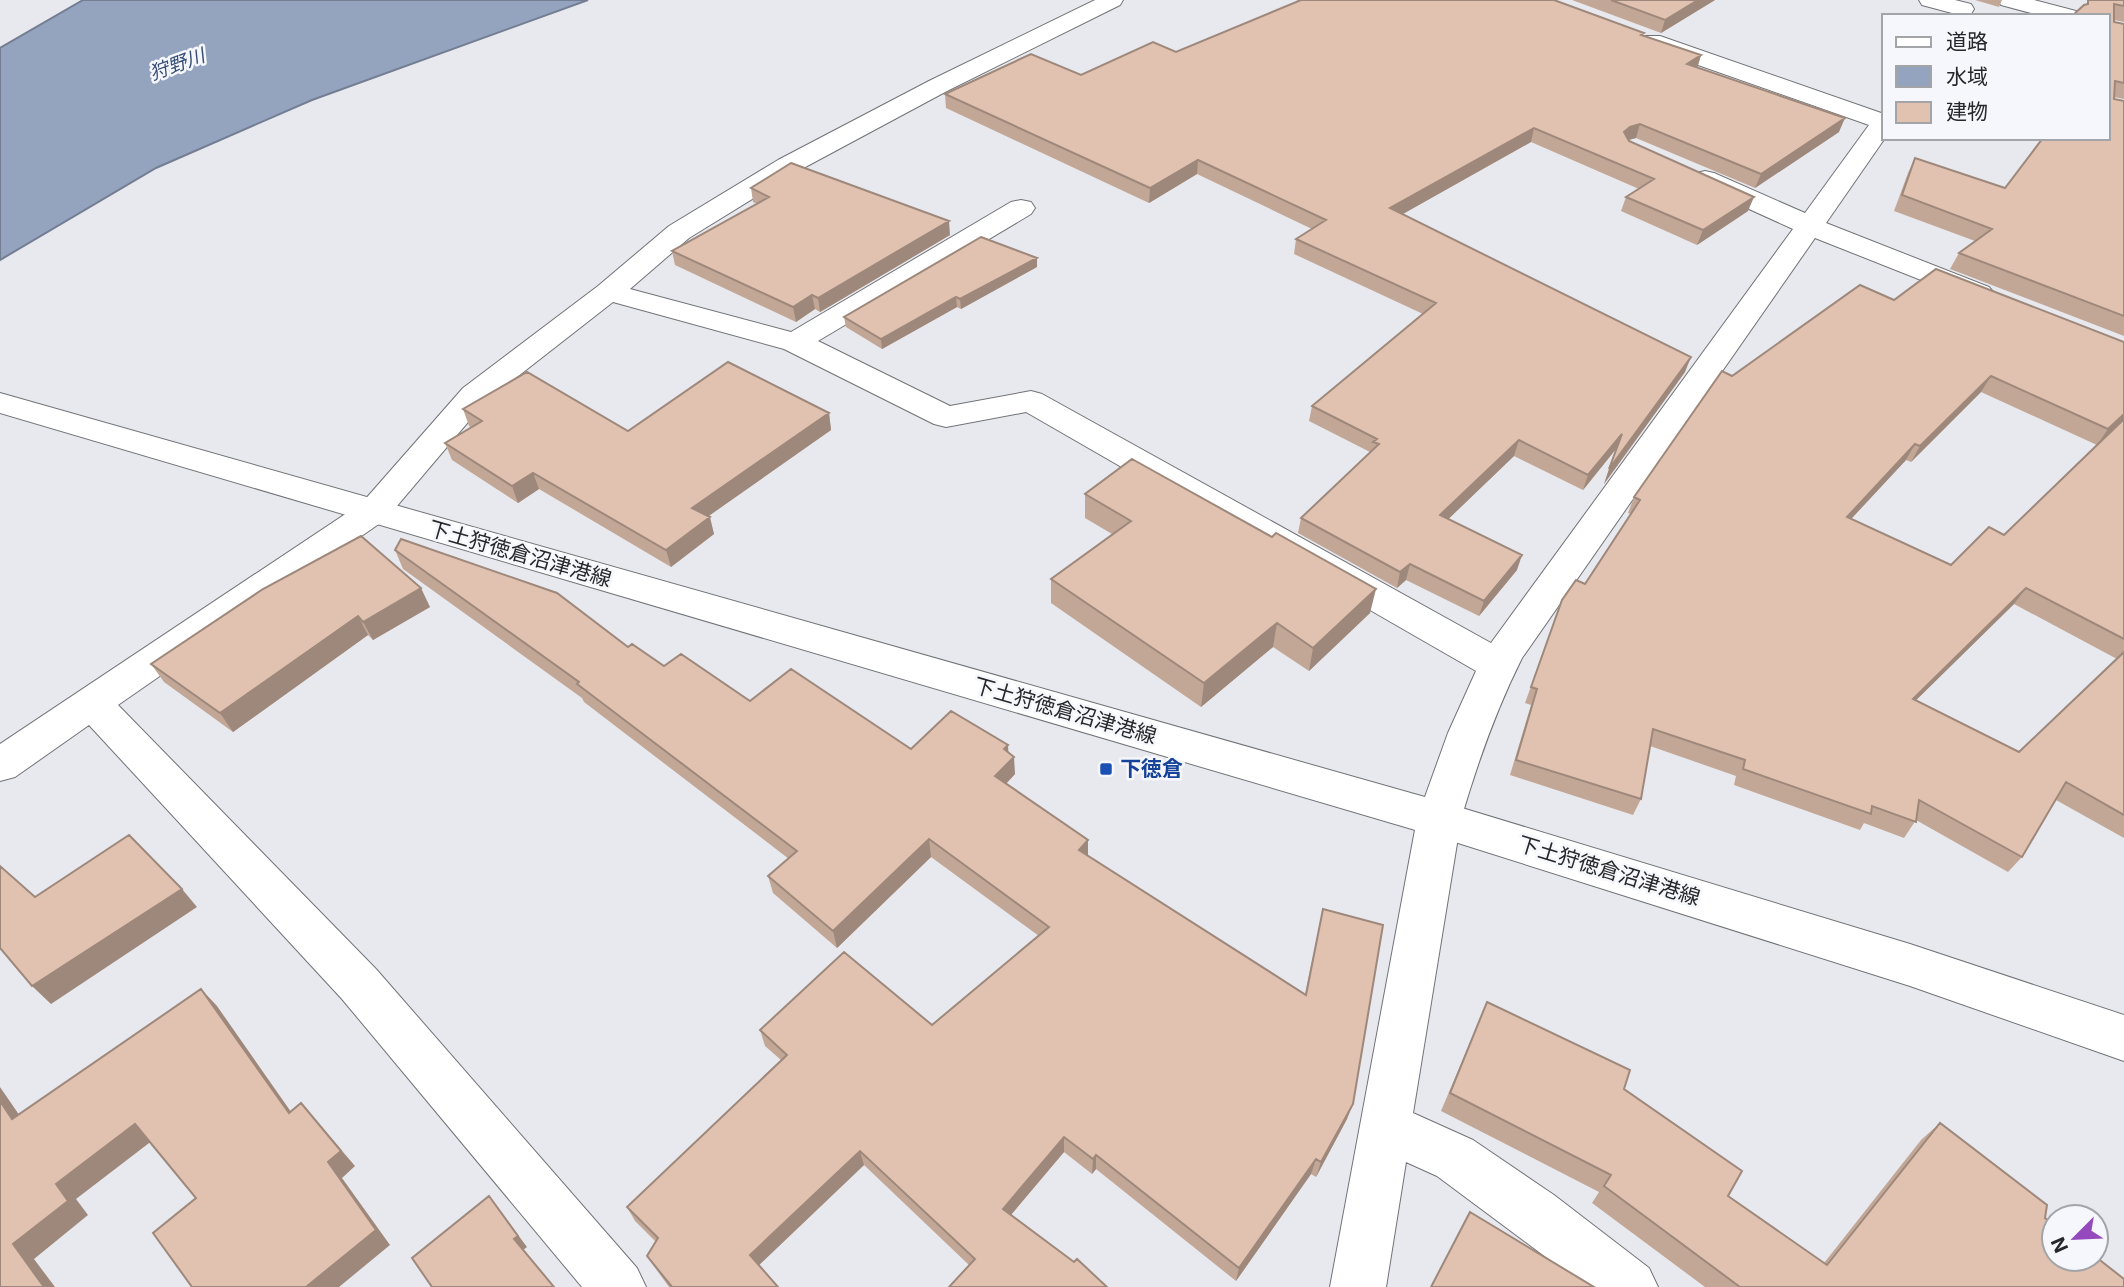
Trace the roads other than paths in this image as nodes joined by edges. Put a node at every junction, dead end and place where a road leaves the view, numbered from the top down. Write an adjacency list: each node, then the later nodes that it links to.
1 (1112, 0): 12 (street)
2 (1930, 0): 4 (street)
3 (2010, 0): 5 (street)
4 (1963, 8)
5 (2061, 14)
6 (1635, 34): 7 (street)
7 (1882, 121)
8 (1882, 125): 11 (street)
9 (1685, 170): 11 (street)
10 (1021, 208): 14 (street)
11 (1810, 226): 13 (street); 17 (street)
12 (608, 292): 14 (street); 16 (street)
13 (1998, 300)
14 (795, 342): 17 (street)
15 (0, 403): 16 (street, 下土狩徳倉沼津港線)
16 (374, 512): 18 (street); 20 (street, 下土狩徳倉沼津港線)
17 (1498, 665): 20 (street)
18 (92, 703): 19 (street); 23 (street)
19 (0, 765)
20 (1439, 819): 21 (street, 下土狩徳倉沼津港線); 22 (street)
21 (2124, 1038)
22 (1387, 1127): 24 (street); 25 (street)
23 (618, 1287)
24 (1359, 1287)
25 (1630, 1287)

